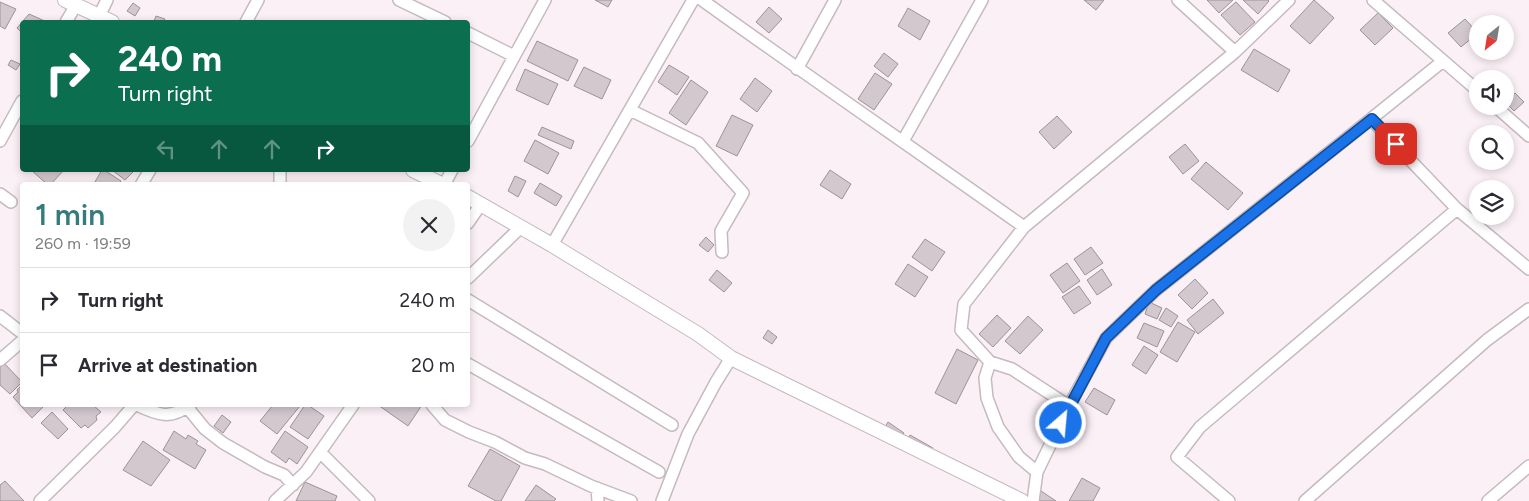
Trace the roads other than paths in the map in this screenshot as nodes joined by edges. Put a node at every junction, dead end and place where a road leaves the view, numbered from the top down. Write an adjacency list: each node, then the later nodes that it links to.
1 (106, 0): 13 (street)
2 (258, 0): 16 (street)
3 (399, 0): 17 (street)
4 (545, 0): 20 (street)
5 (693, 0): 25 (street)
6 (702, 0): 22 (street)
7 (835, 0): 22 (street)
8 (982, 0): 31 (street)
9 (1178, 0): 19 (street)
10 (1290, 0): 19 (street)
11 (1373, 0): 21 (street)
12 (71, 2): 13 (street); 14 (street)
13 (99, 16): 15 (street)
14 (66, 20)
15 (108, 20)
16 (247, 20)
17 (441, 20)
18 (470, 34): 20 (street)
19 (1234, 52): 41 (street)
20 (514, 56): 29 (street)
21 (1442, 61): 23 (street); 27 (street)
22 (798, 69): 31 (street)
23 (1469, 84)
24 (20, 105): 30 (street)
25 (630, 110): 42 (street); 43 (street)
26 (1505, 115): 28 (street)
27 (1372, 119): 38 (street); 55 (street)
28 (1529, 136)
29 (470, 137)
30 (0, 141)
31 (903, 141): 41 (street)
32 (418, 172): 33 (street)
33 (437, 182)
34 (0, 194): 36 (street)
35 (470, 198): 37 (street)
36 (11, 202)
37 (480, 204): 39 (street); 40 (street)
38 (1457, 209): 44 (street); 77 (street)
39 (470, 220)
40 (521, 227): 42 (street); 45 (street)
41 (1024, 227): 53 (street)
42 (552, 245): 51 (street)
43 (722, 252)
44 (1529, 269)
45 (470, 276)
46 (470, 301): 62 (street)
47 (1529, 309): 78 (street)
48 (0, 316): 49 (street)
49 (20, 329)
50 (20, 343): 52 (street)
51 (731, 358): 74 (street); 75 (street)
52 (0, 360)
53 (990, 362): 55 (street); 66 (street)
54 (470, 365): 65 (street)
55 (1069, 406): 66 (street)
56 (133, 407): 69 (street)
57 (140, 407): 58 (street)
58 (188, 407)
59 (190, 407): 67 (street)
60 (352, 407): 63 (street)
61 (434, 407): 68 (street)
62 (672, 424)
63 (320, 452): 67 (street); 71 (street)
64 (1529, 466): 79 (street)
65 (659, 472)
66 (1037, 472): 76 (street)
67 (293, 485): 70 (street)
68 (597, 488): 72 (street); 73 (street)
69 (40, 501)
70 (275, 501)
71 (369, 501)
72 (598, 501)
73 (631, 501)
74 (662, 501)
75 (1022, 501)
76 (1033, 501)
77 (1229, 501)
78 (1305, 501)
79 (1488, 501)

